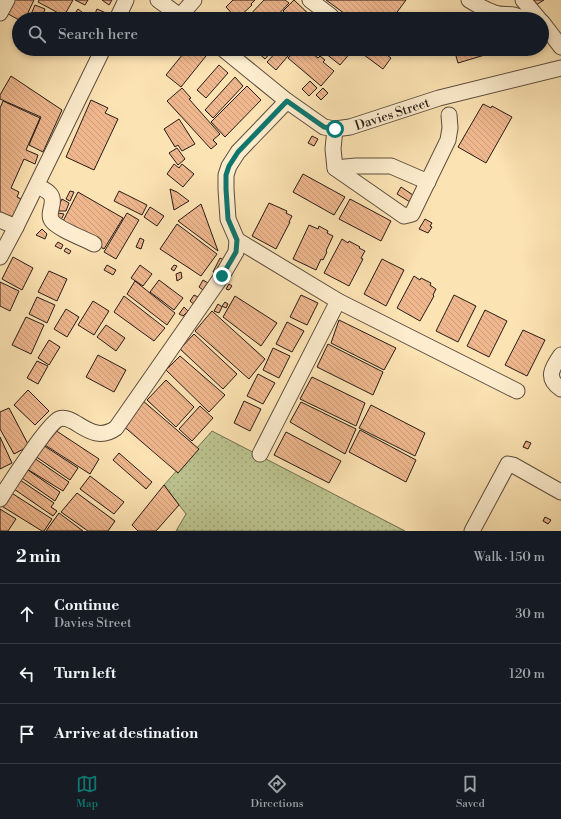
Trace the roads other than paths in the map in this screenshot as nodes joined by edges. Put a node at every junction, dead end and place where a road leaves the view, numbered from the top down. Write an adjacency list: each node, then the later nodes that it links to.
1 (7, 0): 14 (street)
2 (126, 0): 8 (street)
3 (158, 0): 9 (street)
4 (194, 0): 10 (street)
5 (310, 0): 11 (street)
6 (469, 0): 12 (street)
7 (523, 0): 13 (street)
8 (120, 12)
9 (174, 12)
10 (186, 12)
11 (326, 12)
12 (492, 12)
13 (533, 12)
14 (0, 13)
15 (549, 31): 17 (street)
16 (549, 45): 18 (street)
17 (561, 47)
18 (561, 54)
19 (100, 56): 27 (street)
20 (232, 56): 22 (street)
21 (561, 68): 24 (street, Davies Street)
22 (287, 101): 24 (street); 30 (street)
23 (449, 114): 26 (street)
24 (335, 129): 25 (street)
25 (335, 168): 26 (street); 26 (street)
26 (428, 182)
27 (37, 186): 29 (street); 31 (street)
28 (0, 220): 29 (street)
29 (16, 228): 32 (street)
30 (237, 240): 33 (street); 39 (street)
31 (94, 244)
32 (0, 257)
33 (338, 301): 36 (street); 37 (street)
34 (561, 355): 35 (street)
35 (561, 389)
36 (517, 391)
37 (260, 454)
38 (561, 492): 40 (street)
39 (0, 499)
40 (472, 531)

